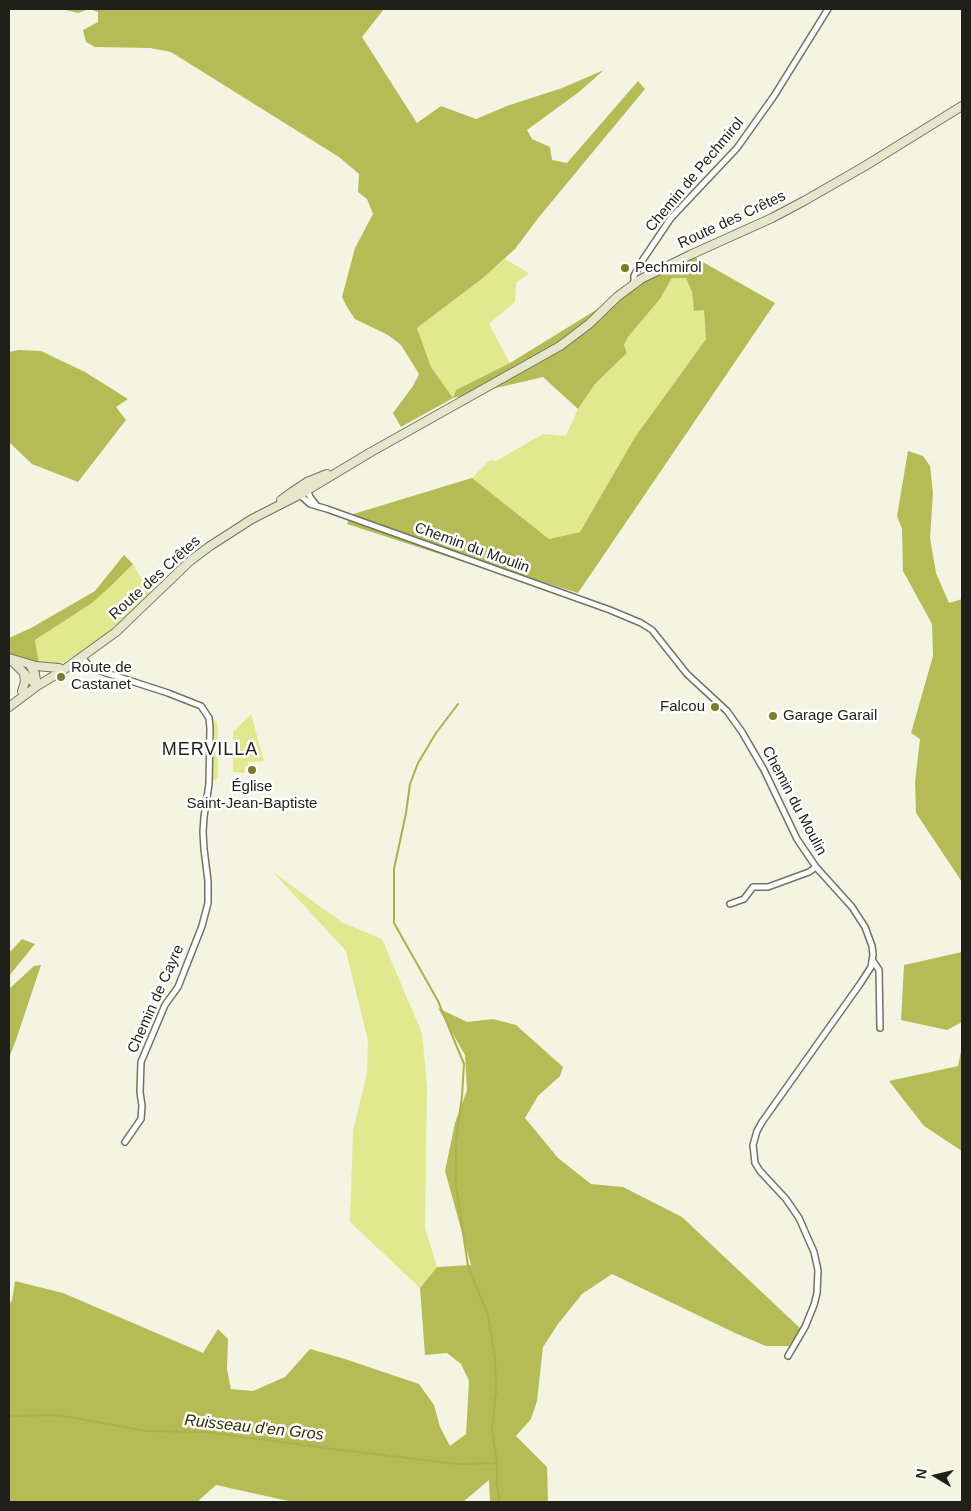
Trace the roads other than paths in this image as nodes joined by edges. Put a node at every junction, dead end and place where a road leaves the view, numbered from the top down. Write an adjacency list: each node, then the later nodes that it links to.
1 (828, 9): 3 (street, Chemin de Pechmirol)
2 (962, 106): 3 (street, Route des Crêtes)
3 (634, 284): 4 (street, Route des Crêtes)
4 (303, 490): 5 (street); 5 (street, Chemin du Moulin); 6 (street, Route des Crêtes)
5 (317, 506): 15 (street, Chemin du Moulin)
6 (82, 657): 9 (street, Route des Crêtes); 11 (street, Route des Crêtes); 19 (street, Chemin de Cayre)
7 (9, 658): 8 (street); 10 (street)
8 (30, 665): 9 (street); 11 (street)
9 (59, 668): 11 (street, Route des Crêtes)
10 (24, 672): 11 (street); 12 (street)
11 (35, 683): 12 (street, Route des Crêtes); 14 (street, Route des Crêtes)
12 (22, 691): 13 (street, Route des Crêtes)
13 (9, 701)
14 (9, 706)
15 (816, 866): 16 (street); 17 (street, Chemin du Moulin)
16 (730, 904)
17 (873, 961): 18 (street, Chemin du Moulin); 20 (street)
18 (880, 1028)
19 (126, 1142)
20 (788, 1356)

